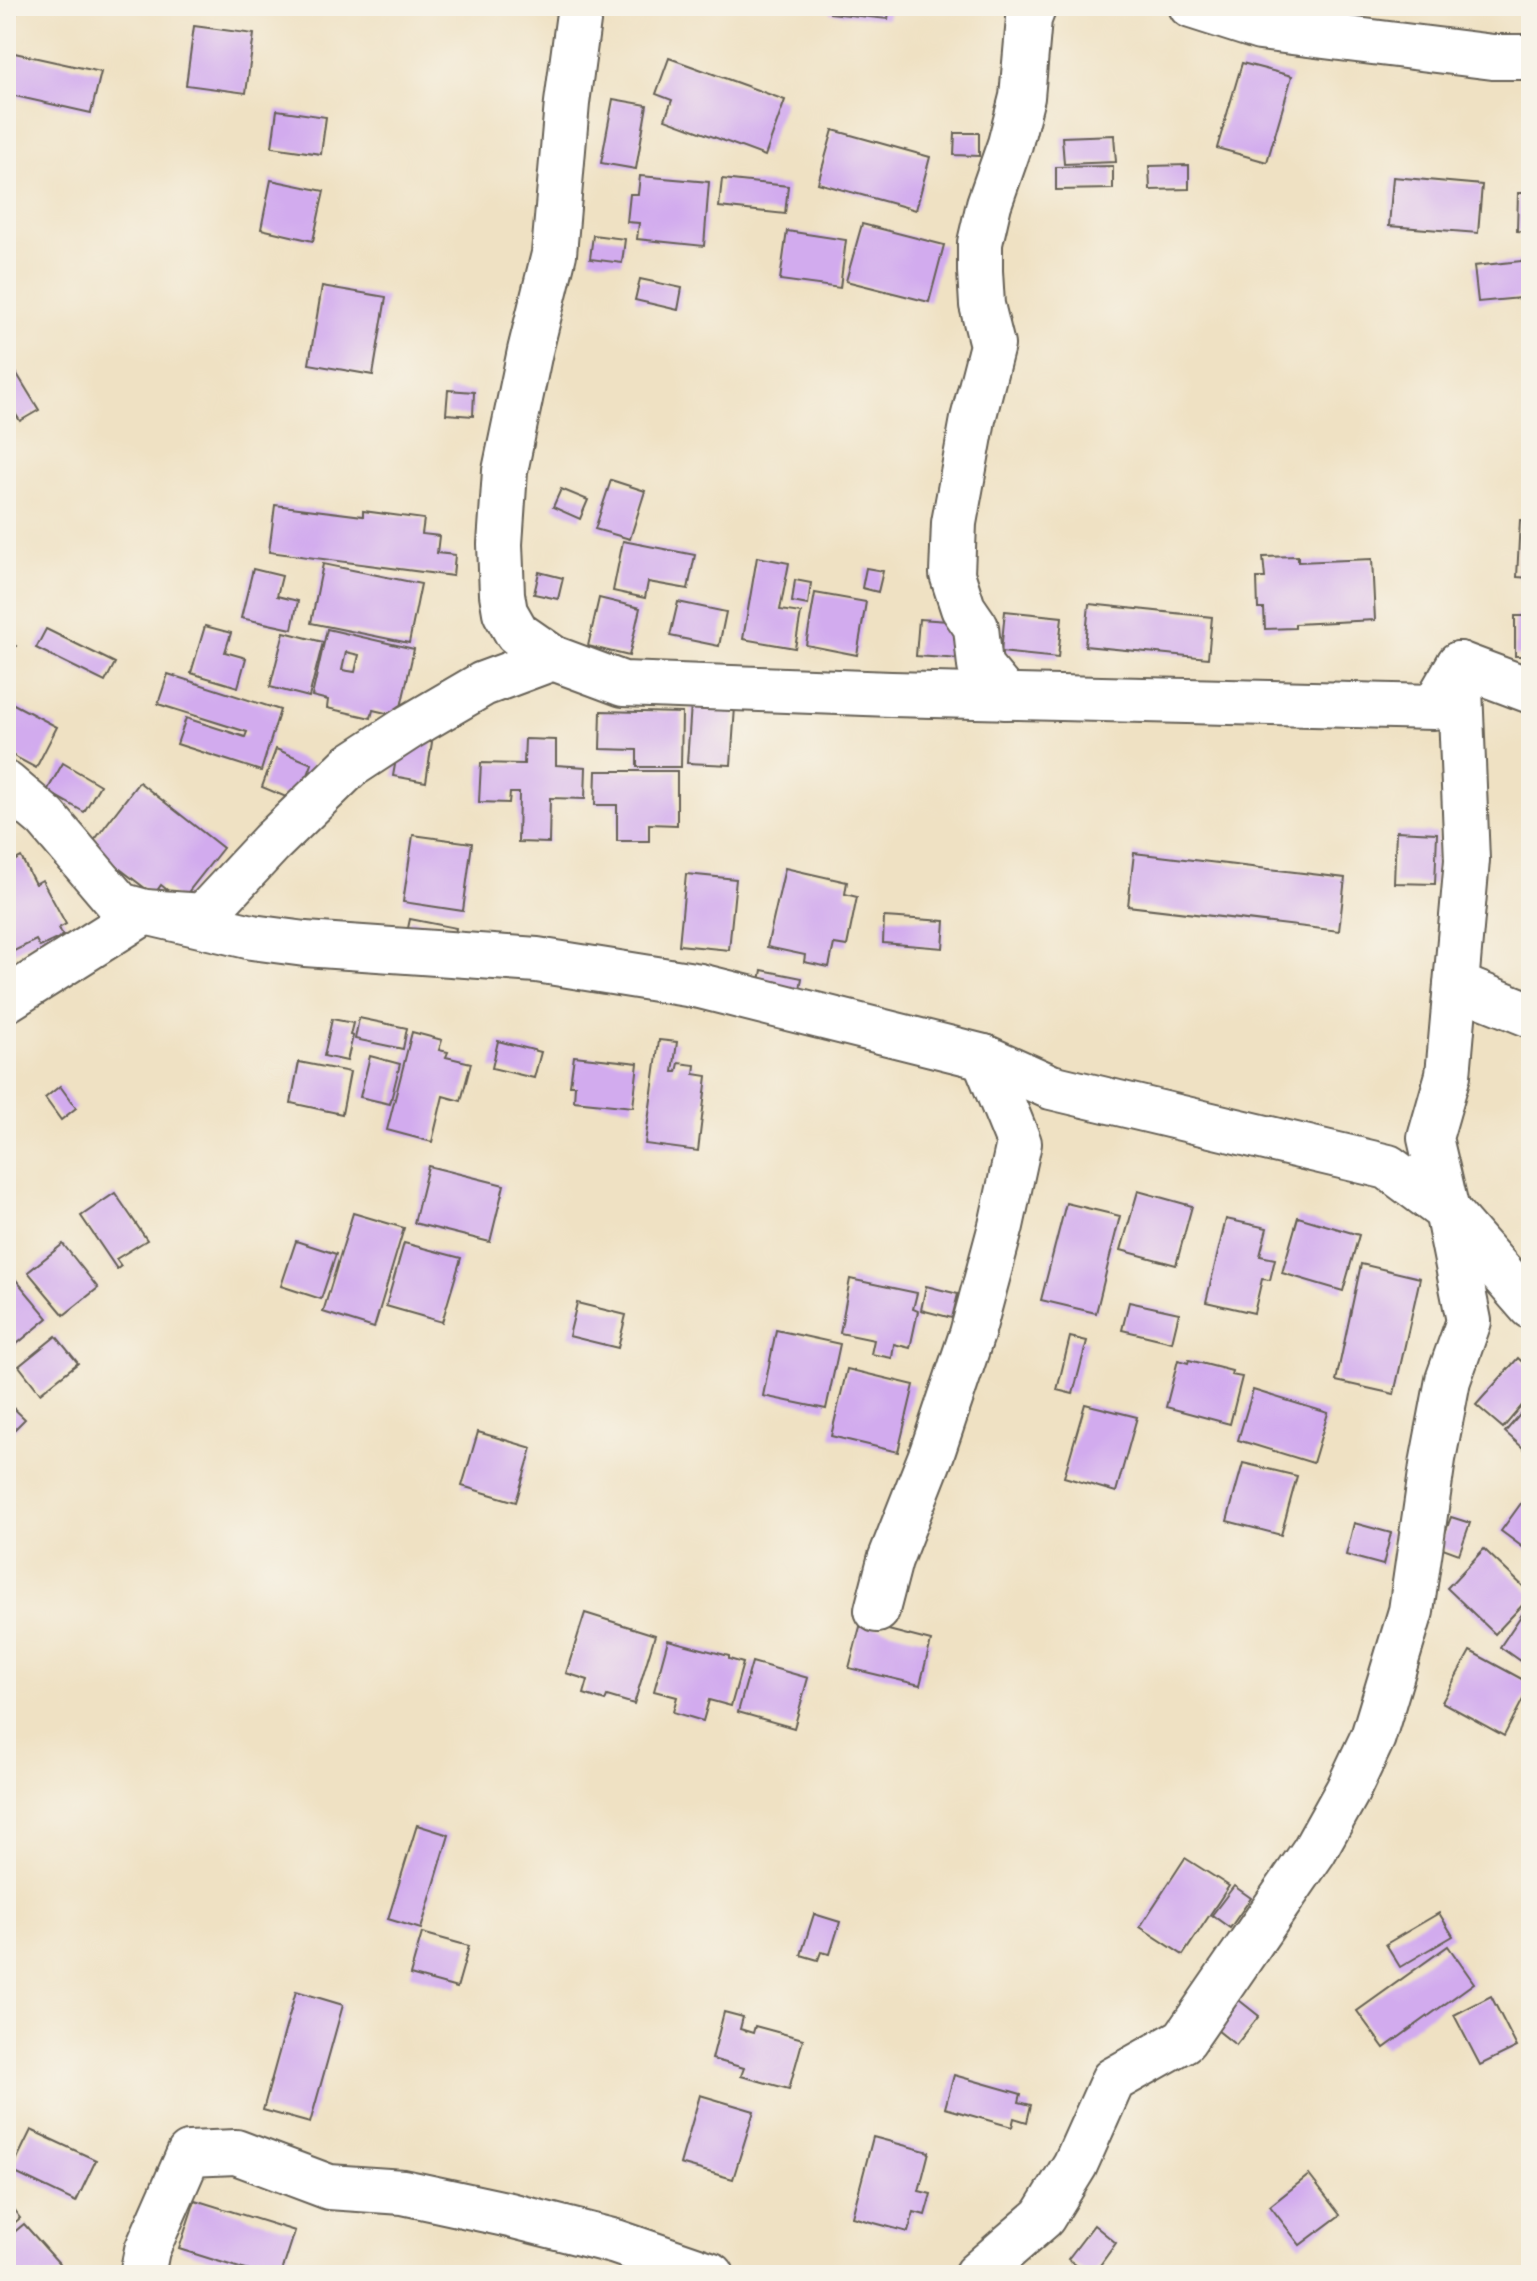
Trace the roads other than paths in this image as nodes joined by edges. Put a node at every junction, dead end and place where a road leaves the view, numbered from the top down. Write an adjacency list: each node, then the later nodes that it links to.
1 (580, 6): 5 (street)
2 (1034, 6): 8 (street)
3 (1191, 6): 4 (street)
4 (1531, 57)
5 (553, 658): 8 (street); 10 (street)
6 (1459, 664): 7 (street); 8 (street); 11 (street)
7 (1531, 691)
8 (1006, 697)
9 (6, 784): 10 (street)
10 (145, 912): 12 (street); 14 (street)
11 (1456, 985): 13 (street); 15 (street)
12 (6, 1000)
13 (1531, 1015)
14 (984, 1057): 15 (street); 17 (street)
15 (1447, 1211): 16 (street); 20 (street)
16 (1531, 1307)
17 (877, 1610)
18 (142, 2275): 19 (street)
19 (712, 2275)
20 (976, 2275)

